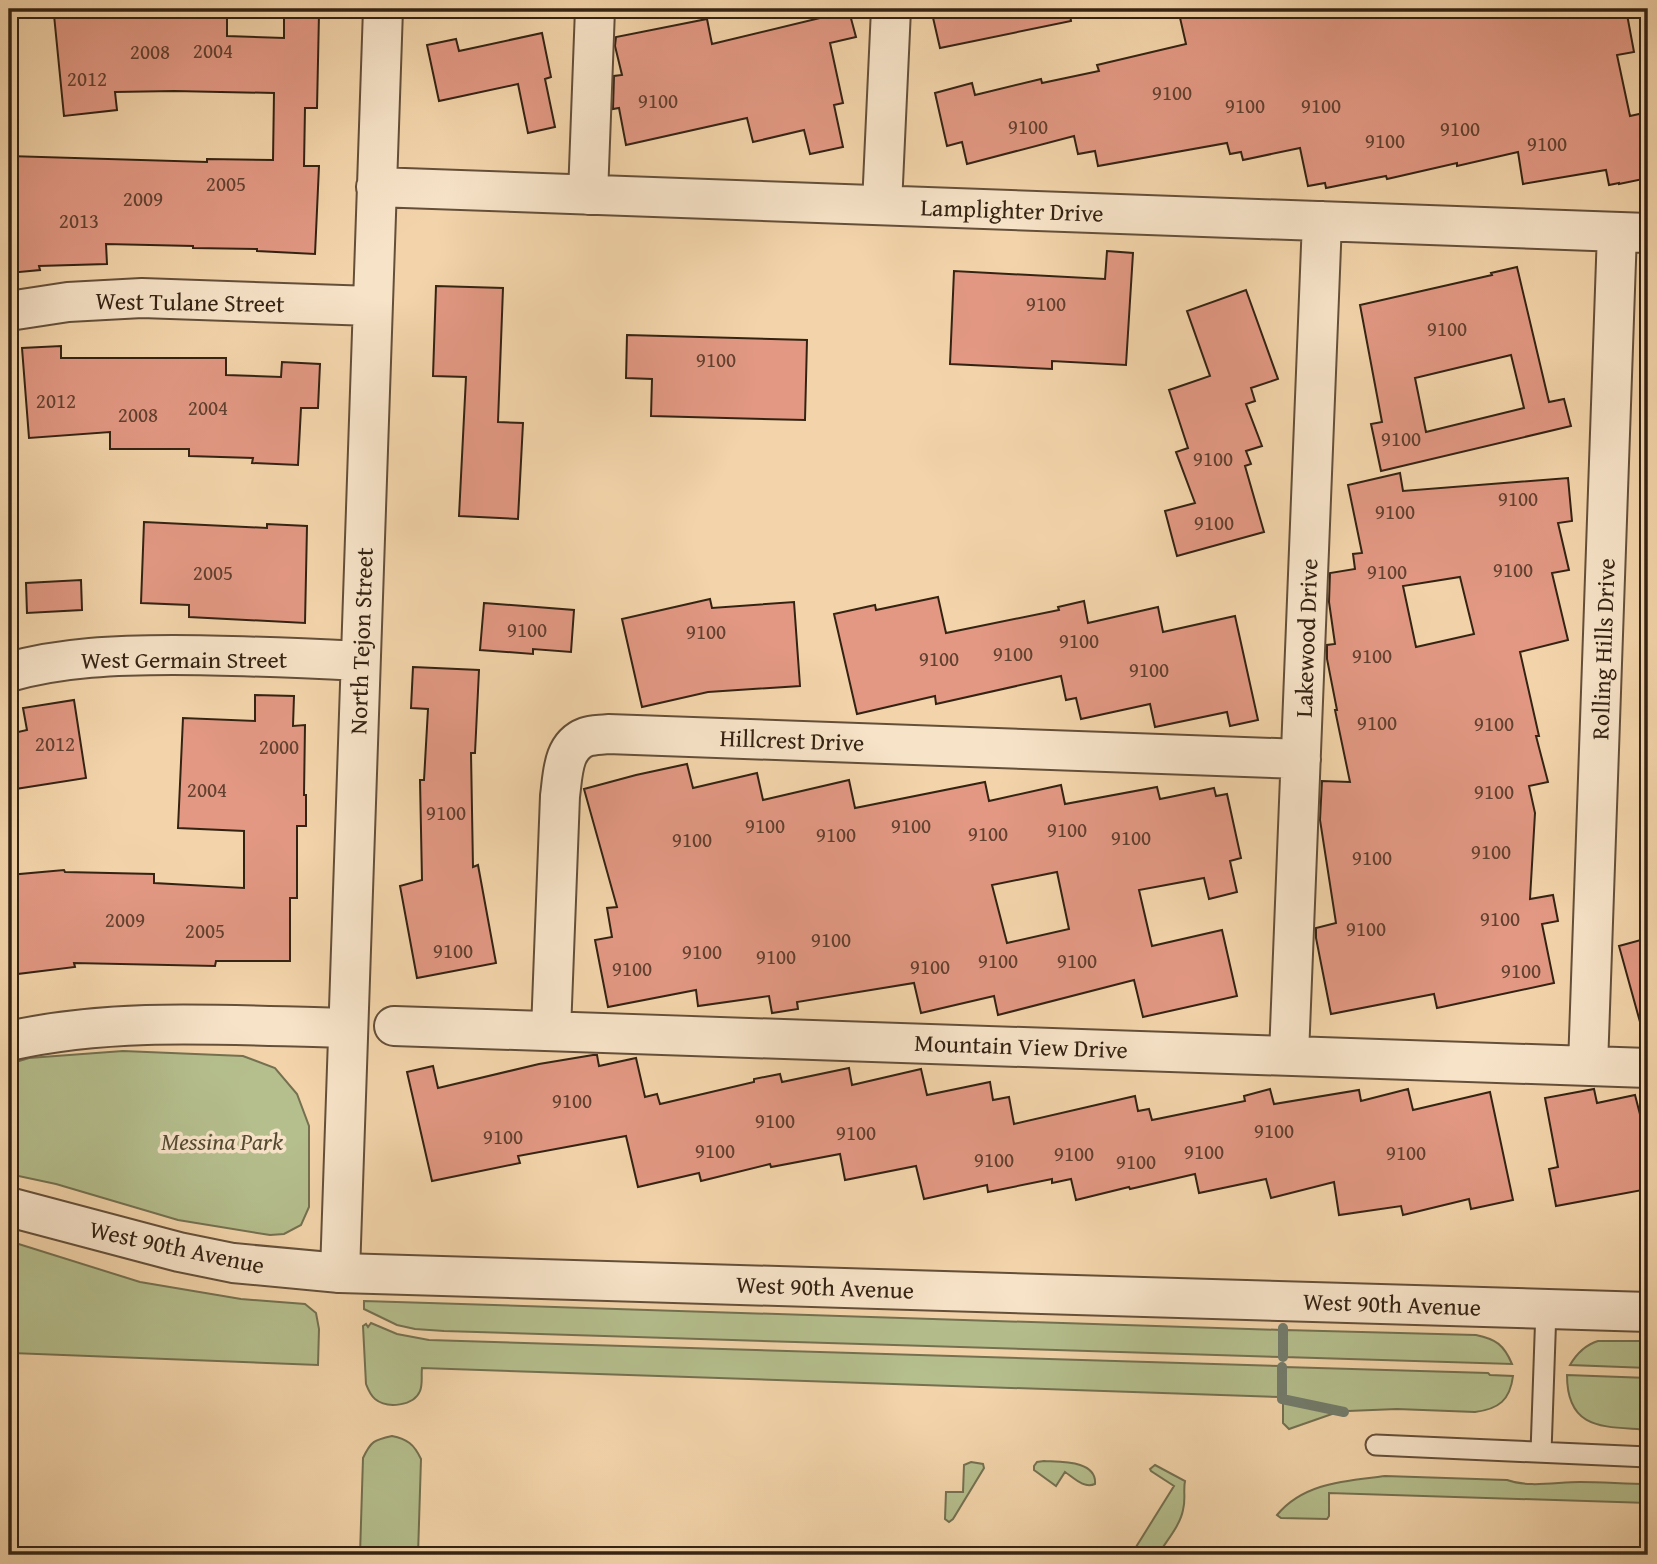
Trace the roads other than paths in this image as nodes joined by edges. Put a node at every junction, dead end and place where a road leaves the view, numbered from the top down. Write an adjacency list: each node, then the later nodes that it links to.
1 (383, 9): 4 (street, North Tejon Street)
2 (595, 9): 5 (street)
3 (891, 9): 6 (street)
4 (376, 187): 5 (street, Lamplighter Drive); 9 (street, North Tejon Street)
5 (588, 194): 6 (street, Lamplighter Drive)
6 (882, 205): 7 (street, Lamplighter Drive)
7 (1322, 221): 8 (street, Lamplighter Drive); 13 (street, Lakewood Drive)
8 (1633, 232): 19 (street, Rolling Hills Drive)
9 (372, 306): 10 (street, West Tulane Street); 11 (street, North Tejon Street)
10 (9, 311)
11 (360, 661): 12 (street, West Germain Street); 15 (street, North Tejon Street)
12 (9, 672)
13 (1301, 759): 16 (street, Hillcrest Drive); 18 (street, Lakewood Drive)
14 (394, 1026): 16 (street, Mountain View Drive)
15 (348, 1028): 17 (street); 22 (street, North Tejon Street)
16 (551, 1031): 18 (street, Mountain View Drive)
17 (9, 1041)
18 (1289, 1055): 19 (street, Mountain View Drive)
19 (1588, 1066): 20 (street, Mountain View Drive)
20 (1648, 1068)
21 (9, 1207): 22 (street, West 90th Avenue)
22 (340, 1273): 23 (street, West 90th Avenue)
23 (1546, 1308): 24 (street, West 90th Avenue); 26 (lane)
24 (1648, 1311)
25 (1376, 1446): 26 (lane)
26 (1541, 1452): 27 (lane)
27 (1648, 1457)

